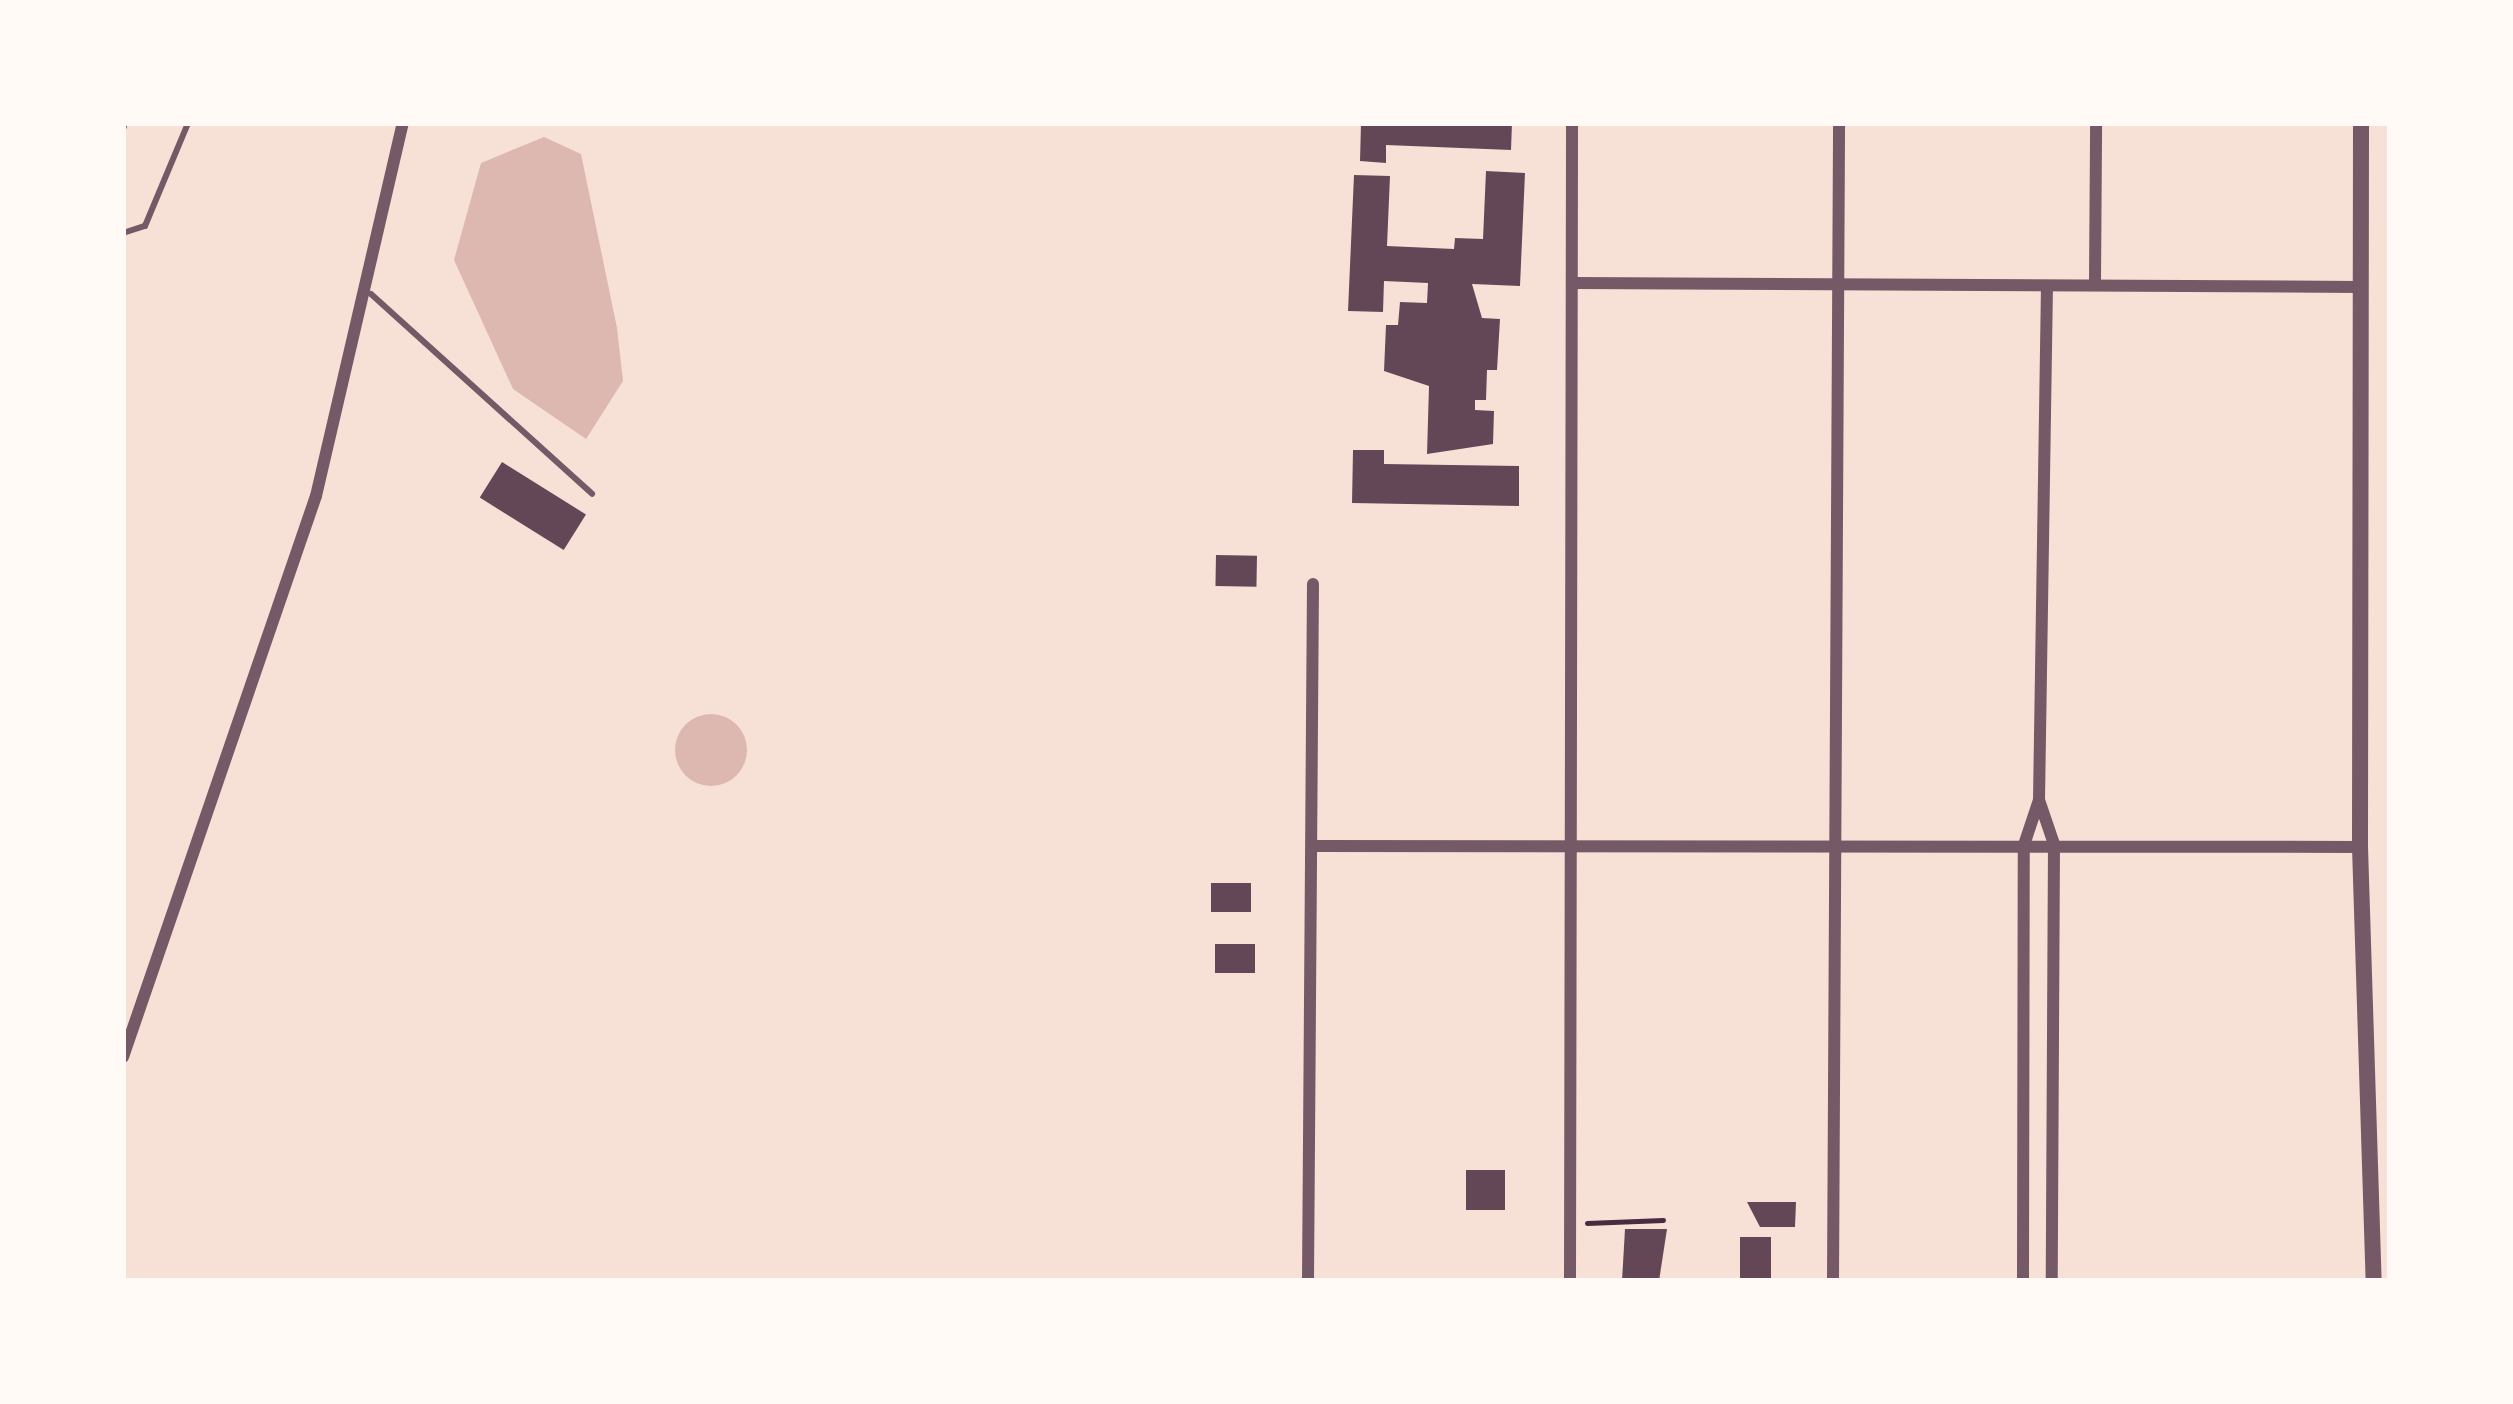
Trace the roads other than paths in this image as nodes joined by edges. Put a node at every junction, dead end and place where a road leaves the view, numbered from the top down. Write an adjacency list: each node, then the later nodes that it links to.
1 (188, 123): 7 (lane)
2 (404, 123): 13 (street)
3 (1572, 123): 10 (street)
4 (1839, 123): 8 (street)
5 (2096, 123): 9 (street)
6 (2361, 123): 12 (street)
7 (123, 233)
8 (1837, 282): 10 (street); 11 (street); 21 (street)
9 (2095, 282): 11 (street); 12 (street)
10 (1573, 283): 20 (street)
11 (2047, 286): 16 (street)
12 (2362, 287): 22 (street)
13 (370, 294): 14 (lane); 23 (street)
14 (592, 494)
15 (1313, 584): 18 (street)
16 (2039, 800): 17 (street); 19 (street)
17 (2054, 844): 19 (street); 22 (street); 28 (street)
18 (1313, 845): 20 (street); 24 (street)
19 (2024, 845): 21 (street); 27 (street)
20 (1566, 847): 21 (street); 25 (street)
21 (1835, 847): 26 (street)
22 (2360, 847): 29 (street)
23 (123, 1057)
24 (1308, 1281)
25 (1570, 1281)
26 (1832, 1281)
27 (2023, 1281)
28 (2051, 1281)
29 (2374, 1281)

